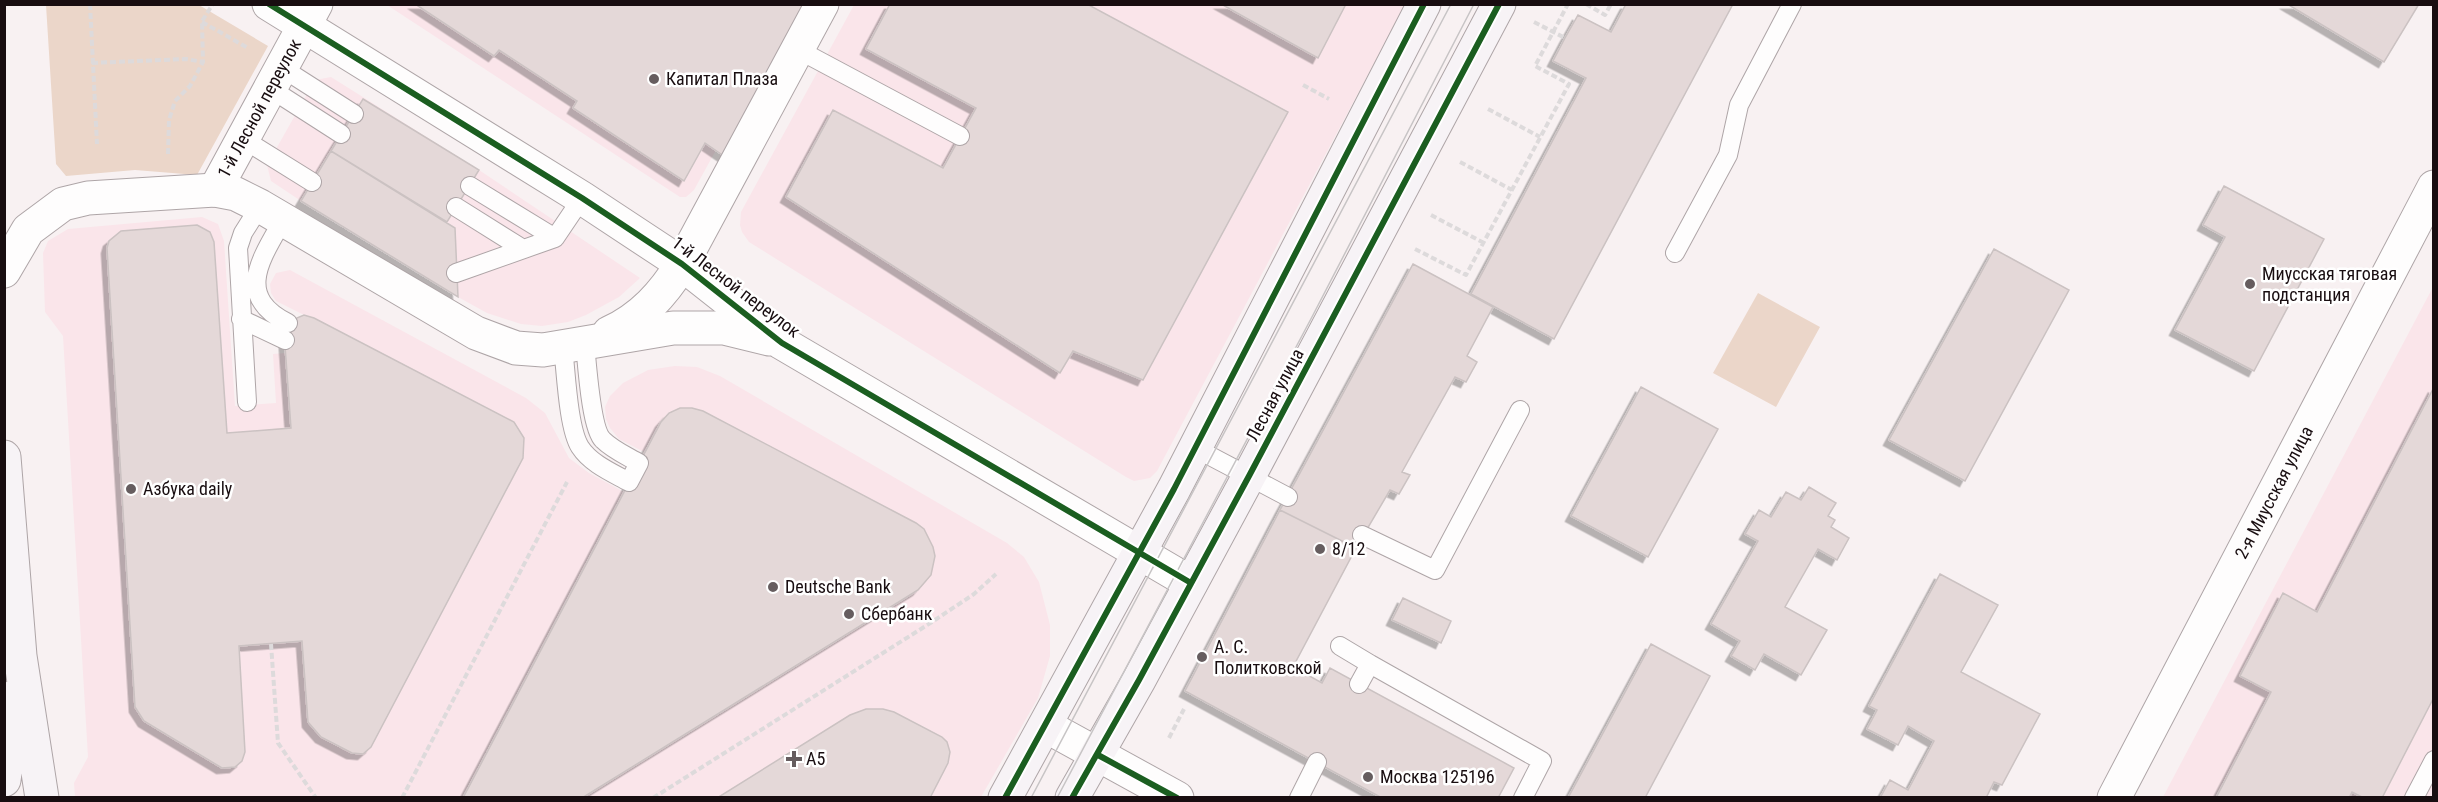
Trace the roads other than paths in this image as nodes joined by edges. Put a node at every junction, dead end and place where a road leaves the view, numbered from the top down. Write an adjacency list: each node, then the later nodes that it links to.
1 (269, 4): 6 (street, 1-й Лесной переулок)
2 (822, 4): 7 (street)
3 (1424, 4): 31 (street)
4 (1499, 4): 33 (street, Лесная улица)
5 (1792, 4): 22 (lane)
6 (310, 15): 8 (street, 1-й Лесной переулок); 17 (street, 1-й Лесной переулок)
7 (797, 50): 11 (lane); 23 (street)
8 (276, 79): 9 (lane); 10 (lane); 12 (street, 1-й Лесной переулок)
9 (354, 114)
10 (341, 134)
11 (960, 136)
12 (243, 140): 13 (lane); 16 (street, 1-й Лесной переулок)
13 (312, 182)
14 (470, 186): 20 (lane)
15 (2433, 187): 53 (street, 2-я Миусская улица)
16 (215, 190): 19 (street, 1-й Лесной переулок); 24 (street, 1-й Лесной переулок)
17 (582, 198): 20 (lane); 23 (street, 1-й Лесной переулок)
18 (456, 207): 21 (lane)
19 (272, 213): 26 (lane); 26 (lane); 28 (street, 1-й Лесной переулок)
20 (555, 238): 21 (lane)
21 (523, 249): 25 (lane)
22 (1675, 253)
23 (682, 264): 27 (street, 1-й Лесной переулок); 28 (street)
24 (4, 271)
25 (456, 273)
26 (241, 319): 29 (lane)
27 (782, 343): 28 (street, 1-й Лесной переулок); 36 (street, 1-й Лесной переулок)
28 (574, 345): 28 (lane)
29 (247, 402)
30 (1520, 410): 35 (lane)
31 (1195, 448): 33 (lane); 36 (street)
32 (4, 457): 39 (street)
33 (1249, 476): 34 (lane); 37 (street, Лесная улица)
34 (1288, 496)
35 (1362, 535)
36 (1139, 553): 37 (street, 1-й Лесной переулок); 42 (street)
37 (1191, 583): 43 (street, Лесная улица)
38 (1340, 646): 40 (lane)
39 (20, 656): 46 (street); 47 (street)
40 (1370, 664): 41 (lane); 52 (lane)
41 (1359, 684)
42 (1046, 726): 43 (street); 48 (street)
43 (1098, 755): 49 (street, Лесная улица); 50 (street)
44 (2433, 759): 54 (lane)
45 (1317, 762): 51 (lane)
46 (4, 780)
47 (42, 798)
48 (1005, 798)
49 (1072, 798)
50 (1177, 798)
51 (1299, 798)
52 (1523, 798)
53 (2114, 798)
54 (2414, 798)

